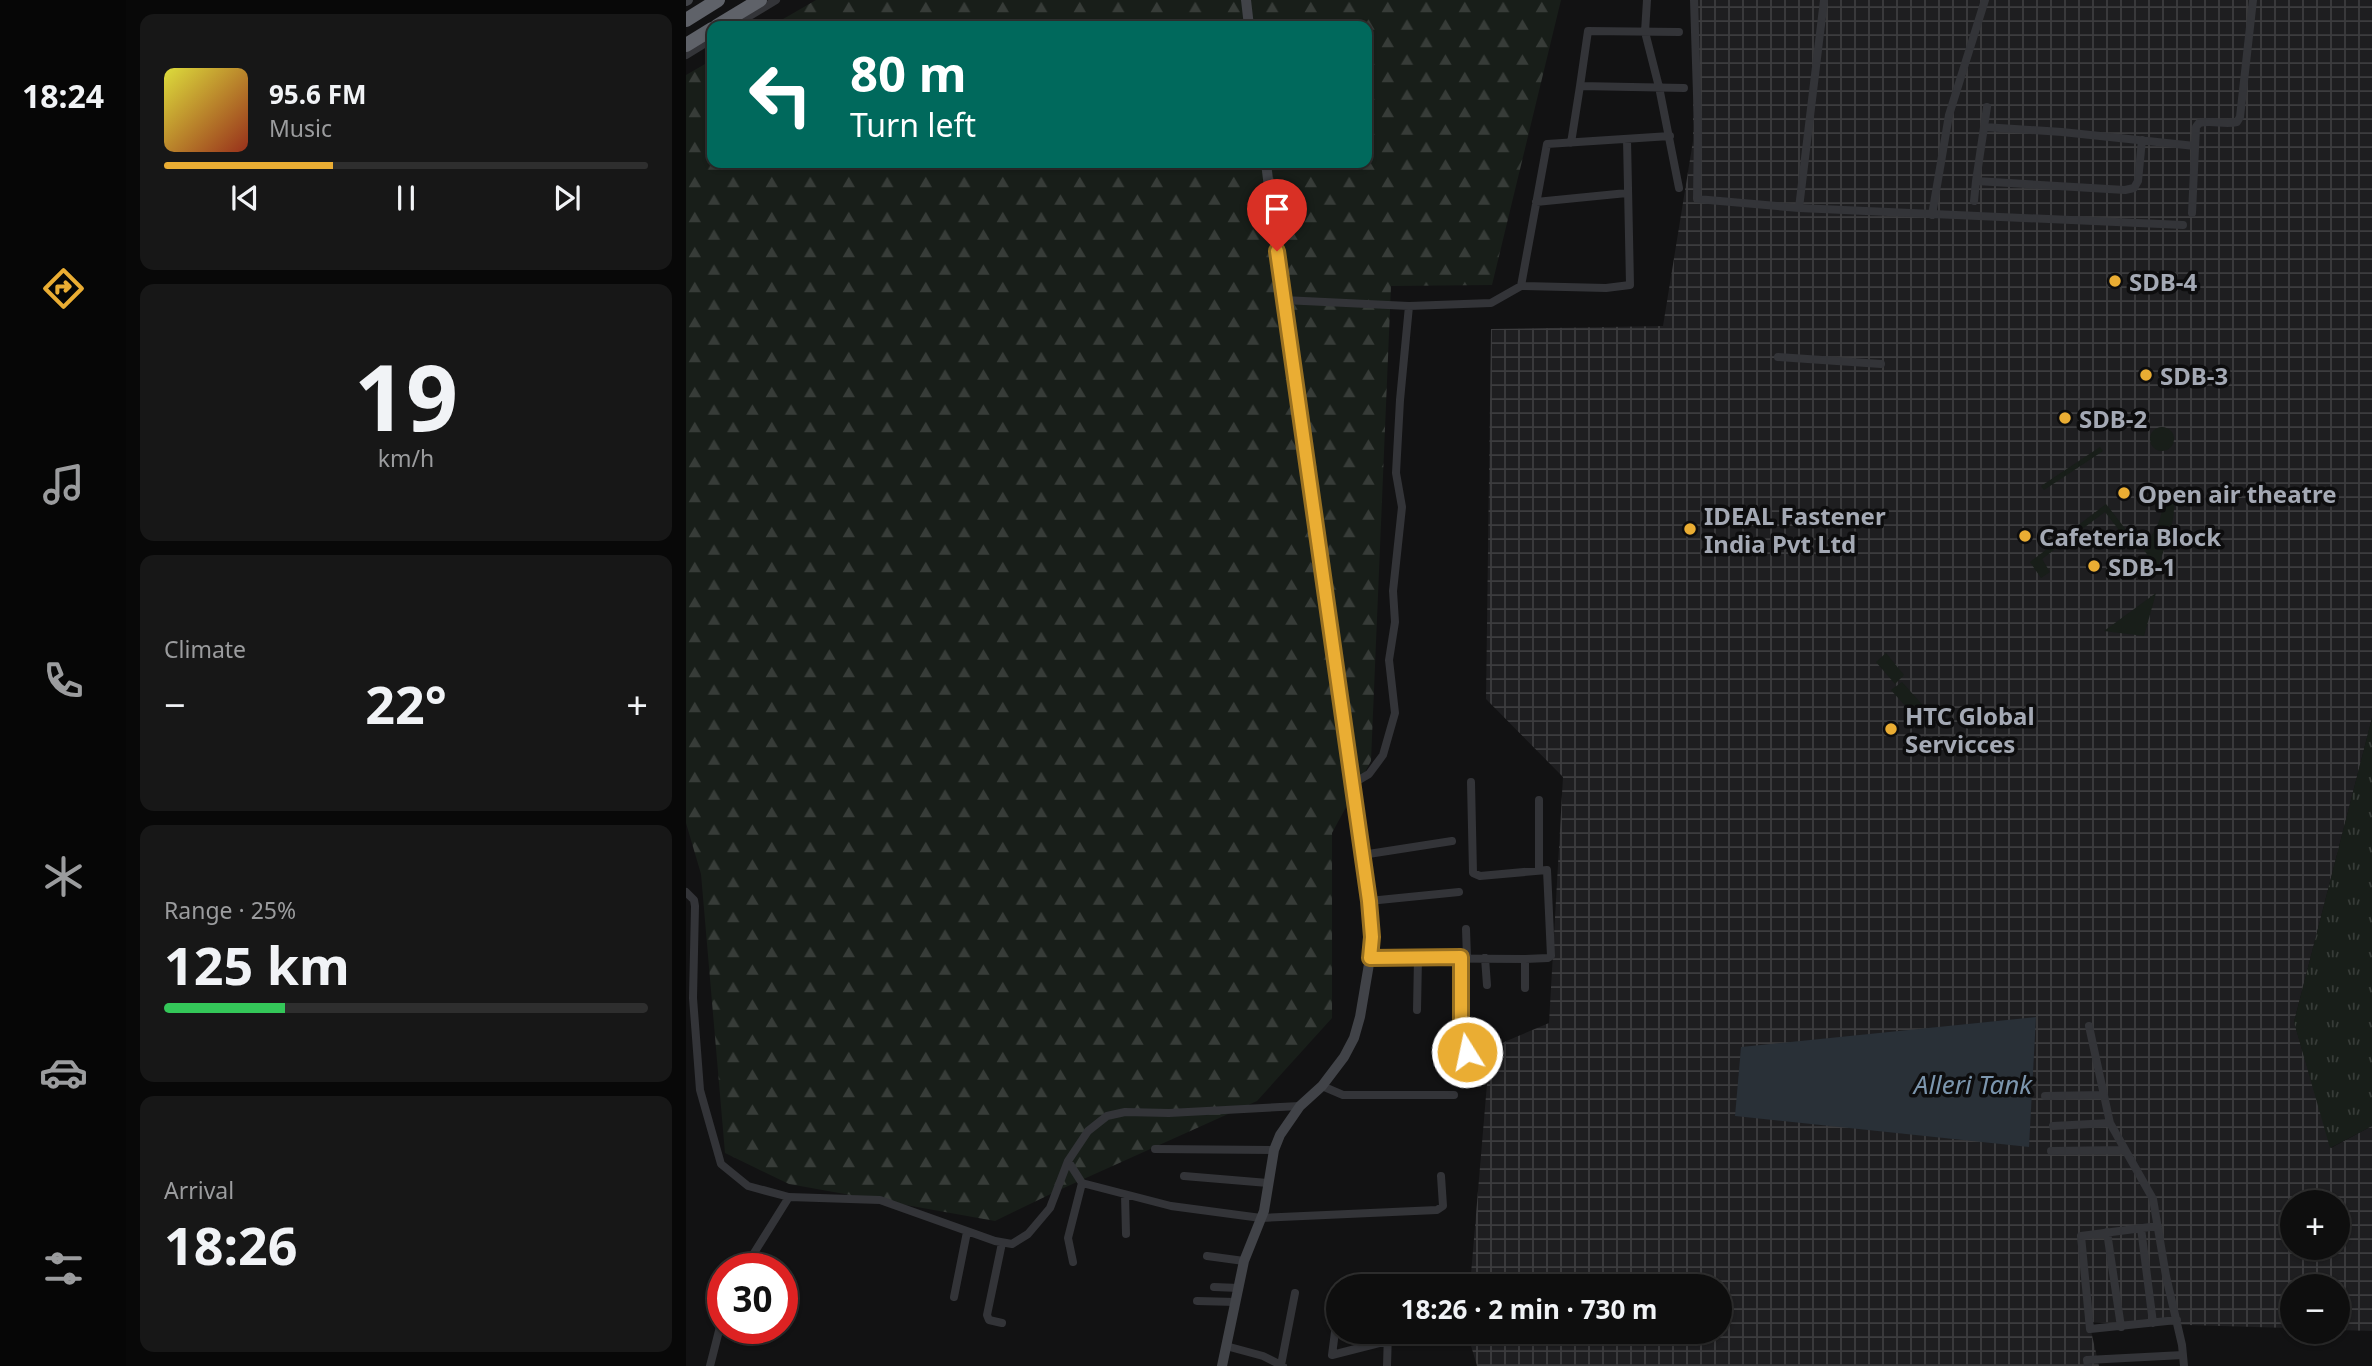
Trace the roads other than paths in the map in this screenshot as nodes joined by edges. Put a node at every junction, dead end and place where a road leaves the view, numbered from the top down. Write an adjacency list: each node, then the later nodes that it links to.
1 (718, 0): 10 (highway)
2 (760, 0): 11 (highway)
3 (776, 0): 12 (street)
4 (1246, 0): 13 (street)
5 (1647, 0): 15 (street)
6 (1694, 0): 36 (street)
7 (1824, 0): 36 (street)
8 (1985, 0): 38 (street)
9 (2253, 0): 29 (street)
10 (686, 20)
11 (725, 21)
12 (741, 21)
13 (1248, 21)
14 (707, 32): 18 (highway)
15 (1645, 32): 16 (street); 20 (street); 21 (street)
16 (1679, 32)
17 (707, 42): 19 (street)
18 (686, 45)
19 (686, 55)
20 (1580, 86): 21 (street); 28 (street)
21 (1659, 87): 22 (street); 25 (street)
22 (1684, 88)
23 (1987, 107): 24 (street)
24 (1984, 127): 27 (street); 31 (street)
25 (1670, 136): 26 (street); 32 (street)
26 (1627, 139): 28 (street); 33 (street)
27 (2142, 140): 29 (street); 31 (street)
28 (1571, 143): 35 (street)
29 (2195, 146): 37 (street)
30 (1267, 168): 41 (street)
31 (1976, 181): 34 (street)
32 (1679, 188)
33 (1627, 193): 35 (street); 40 (street)
34 (1974, 201)
35 (1536, 202): 40 (street)
36 (1799, 208): 38 (street)
37 (2192, 214)
38 (1932, 215): 39 (street)
39 (2183, 225)
40 (1521, 286): 42 (street)
41 (1283, 300): 42 (street); 46 (street)
42 (1409, 306): 46 (street)
43 (1779, 356): 44 (street)
44 (1881, 363)
45 (1471, 782): 50 (street)
46 (1352, 784): 49 (street)
47 (1539, 800): 50 (street)
48 (1452, 841): 49 (street)
49 (1362, 855): 53 (street)
50 (1539, 869): 59 (street)
51 (1459, 891): 53 (street)
52 (686, 892): 82 (street)
53 (1369, 901): 55 (street)
54 (1466, 929): 57 (street)
55 (1370, 958): 56 (street); 65 (street)
56 (1418, 958): 57 (street); 62 (street)
57 (1464, 958): 58 (street); 64 (street)
58 (1485, 958): 59 (street); 60 (street)
59 (1525, 959): 61 (street)
60 (1487, 985)
61 (1525, 988)
62 (1417, 1010)
63 (2089, 1026): 67 (street)
64 (1467, 1052)
65 (1322, 1086): 66 (street); 69 (street)
66 (1454, 1095)
67 (2103, 1095): 68 (street); 70 (street)
68 (2045, 1096)
69 (1300, 1106): 73 (street); 76 (street)
70 (2110, 1123): 71 (street); 74 (street)
71 (2053, 1126)
72 (1155, 1149): 73 (street)
73 (1274, 1150): 80 (street)
74 (2124, 1150): 75 (street); 84 (street)
75 (2051, 1151)
76 (1068, 1161): 79 (street); 89 (street)
77 (1184, 1176): 80 (street)
78 (1441, 1176): 83 (street)
79 (1082, 1182): 81 (street); 93 (street)
80 (1268, 1183): 83 (street)
81 (1125, 1195): 83 (street); 88 (street)
82 (789, 1197): 86 (street); 90 (street)
83 (1261, 1218): 92 (street)
84 (2158, 1226): 85 (street); 100 (street)
85 (2141, 1228): 87 (street); 102 (street)
86 (967, 1232): 89 (street); 97 (street)
87 (2107, 1232): 103 (street); 103 (street)
88 (1126, 1234)
89 (1002, 1242): 101 (street)
90 (754, 1253)
91 (1207, 1256): 92 (street)
92 (1244, 1261): 95 (street)
93 (1073, 1262)
94 (1214, 1287): 95 (street)
95 (1239, 1288): 99 (street)
96 (1295, 1293): 110 (street)
97 (954, 1297)
98 (1196, 1301): 99 (street)
99 (1236, 1302): 108 (street)
100 (2177, 1320): 102 (street); 109 (street)
101 (1002, 1323)
102 (2153, 1323): 103 (street)
103 (2120, 1327)
104 (715, 1344): 111 (street)
105 (1333, 1344): 106 (street)
106 (1364, 1344)
107 (1388, 1344): 113 (street)
108 (1226, 1346): 110 (street); 112 (street)
109 (2183, 1355): 114 (street); 115 (street)
110 (1282, 1365)
111 (709, 1366)
112 (1222, 1366)
113 (1387, 1366)
114 (2088, 1366)
115 (2184, 1366)

